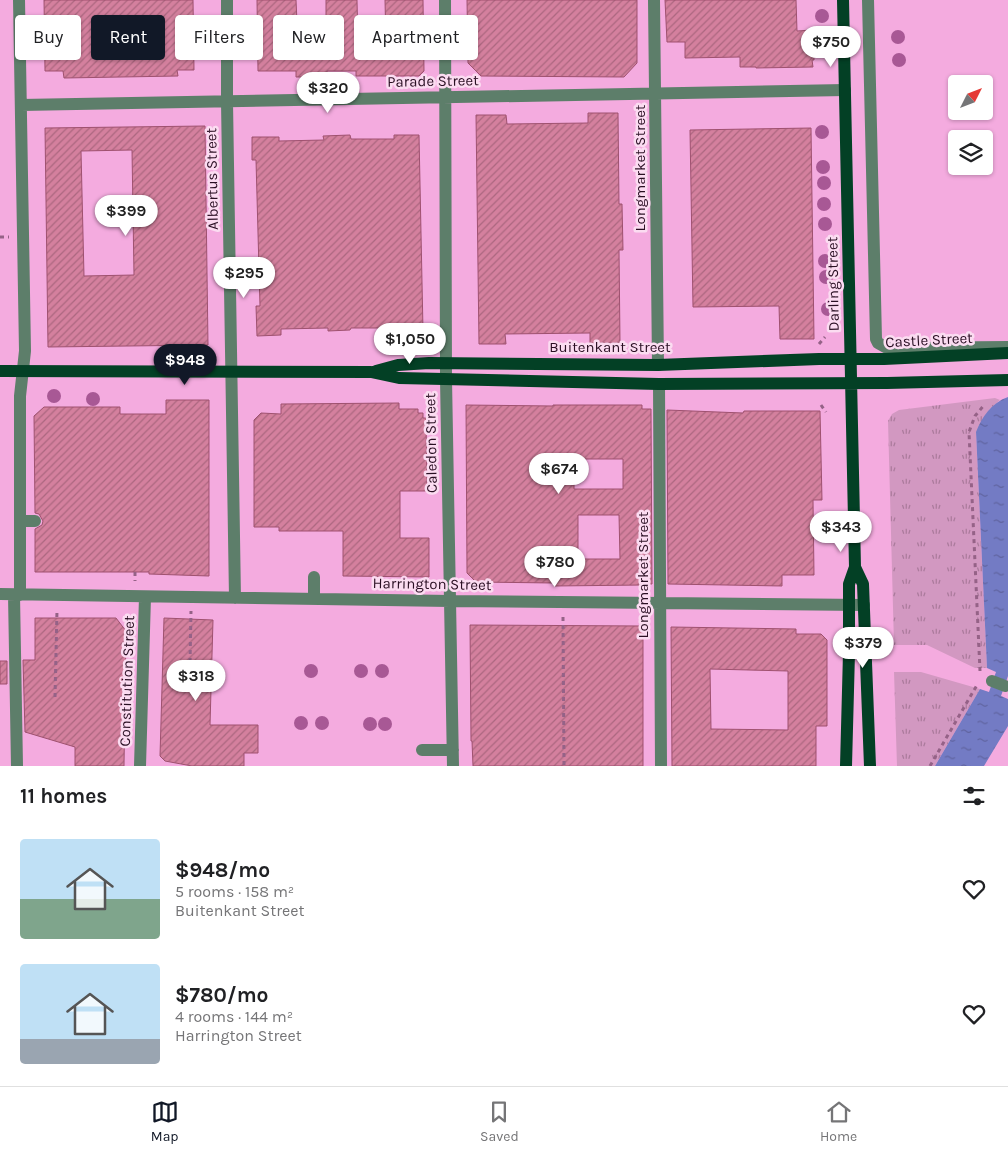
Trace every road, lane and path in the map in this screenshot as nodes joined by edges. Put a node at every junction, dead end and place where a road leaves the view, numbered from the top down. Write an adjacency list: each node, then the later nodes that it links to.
1 (19, 0): 11 (street)
2 (228, 0): 10 (street, Albertus Street)
3 (445, 0): 9 (street, Caledon Street)
4 (654, 0): 8 (street, Longmarket Street)
5 (843, 0): 7 (main road, Darling Street)
6 (868, 0): 14 (street)
7 (845, 90): 8 (street, Parade Street); 16 (main road, Darling Street)
8 (656, 93): 9 (street, Parade Street); 18 (street, Longmarket Street)
9 (446, 97): 10 (street, Parade Street); 17 (street, Caledon Street)
10 (227, 102): 11 (street, Parade Street); 22 (street, Albertus Street)
11 (21, 105): 20 (street)
12 (825, 337): 13 (path)
13 (819, 344)
14 (1008, 347)
15 (1008, 353): 16 (main road, Castle Street)
16 (851, 359): 18 (main road, Buitenkant Street); 25 (main road, Darling Street)
17 (446, 363): 18 (main road, Buitenkant Street); 21 (main road, Buitenkant Street); 23 (street, Caledon Street)
18 (658, 365)
19 (0, 371): 20 (main road, Buitenkant Street)
20 (23, 372): 22 (main road, Buitenkant Street); 30 (street)
21 (371, 372): 22 (main road, Buitenkant Street); 23 (main road, Buitenkant Street)
22 (232, 373): 39 (street, Albertus Street)
23 (446, 379): 26 (main road, Buitenkant Street); 41 (street, Caledon Street)
24 (1008, 380): 25 (main road)
25 (851, 382): 26 (main road, Buitenkant Street); 32 (main road, Darling Street)
26 (659, 384): 43 (street, Longmarket Street)
27 (985, 404): 59 (path)
28 (821, 405): 29 (path)
29 (826, 412)
30 (20, 521): 31 (street); 35 (street)
31 (35, 521)
32 (855, 567): 44 (main road, Darling Street); 45 (main road, Darling Street)
33 (314, 577): 40 (street)
34 (0, 594): 35 (street, Harrington Street)
35 (17, 595): 36 (street, Harrington Street); 52 (street)
36 (58, 596): 37 (street, Harrington Street); 49 (path)
37 (145, 597): 38 (street, Harrington Street); 53 (street, Constitution Street)
38 (192, 597): 39 (street, Harrington Street); 46 (path)
39 (235, 598): 40 (street, Harrington Street)
40 (314, 599): 41 (street, Harrington Street)
41 (450, 601): 42 (street, Harrington Street); 51 (street, Caledon Street)
42 (561, 602): 43 (street, Harrington Street); 55 (path)
43 (659, 602): 44 (street, Harrington Street); 56 (street, Longmarket Street)
44 (849, 604): 45 (street, Harrington Street); 57 (main road, Darling Street)
45 (864, 604): 58 (main road, Darling Street)
46 (182, 662)
47 (992, 681): 48 (street)
48 (1005, 686)
49 (55, 697)
50 (422, 750): 51 (street)
51 (453, 750): 54 (street, Caledon Street)
52 (16, 766)
53 (140, 766)
54 (453, 766)
55 (564, 766)
56 (661, 766)
57 (846, 766)
58 (870, 766)
59 (930, 766)

